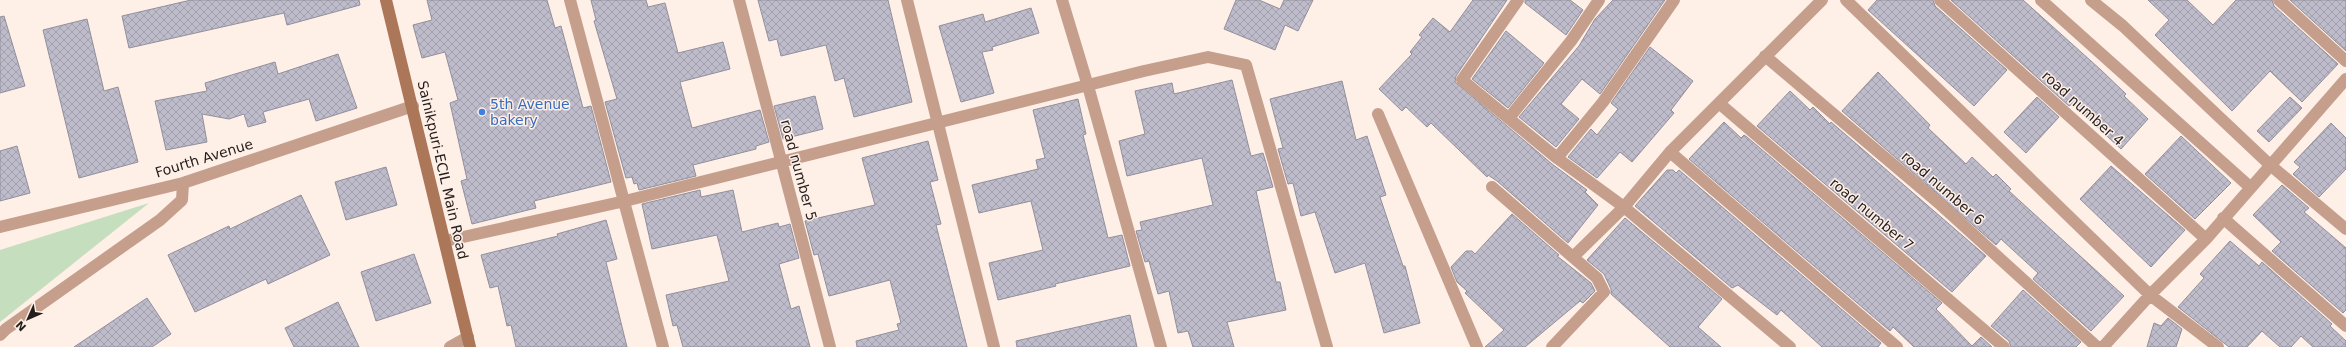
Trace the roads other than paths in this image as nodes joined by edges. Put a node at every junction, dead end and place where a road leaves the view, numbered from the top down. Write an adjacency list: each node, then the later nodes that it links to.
1 (386, 0): 20 (main road, Sainikpuri-ECIL Main Road)
2 (570, 0): 31 (street)
3 (739, 0): 26 (street, road number 5)
4 (907, 0): 23 (street)
5 (1062, 0): 18 (street)
6 (1518, 0): 22 (street)
7 (1599, 0): 22 (street)
8 (1674, 0): 25 (street)
9 (1822, 0): 15 (street)
10 (1846, 0): 39 (street)
11 (1940, 0): 36 (street, road number 4)
12 (2041, 0): 30 (street)
13 (2091, 0): 27 (street)
14 (2279, 0): 16 (street)
15 (1765, 56): 19 (street); 54 (street, road number 6)
16 (2346, 61)
17 (2346, 79): 27 (street)
18 (1088, 86): 23 (street); 47 (street); 48 (street)
19 (1720, 104): 24 (street); 53 (street, road number 7)
20 (413, 106): 28 (street, Fourth Avenue); 37 (main road, Sainikpuri-ECIL Main Road)
21 (1378, 114): 49 (street)
22 (1509, 118): 25 (street)
23 (938, 123): 26 (street); 46 (street)
24 (1670, 152): 32 (street); 52 (street)
25 (1557, 158): 32 (street)
26 (782, 162): 31 (street); 45 (street, road number 5)
27 (2269, 164): 30 (street); 35 (street)
28 (182, 183): 34 (street, Fourth Avenue); 41 (street)
29 (1492, 187): 38 (street)
30 (2250, 187): 33 (street)
31 (625, 201): 37 (street); 44 (street)
32 (1624, 207): 38 (street); 51 (street)
33 (2223, 218): 36 (street); 40 (street)
34 (0, 226)
35 (2346, 229)
36 (2206, 239): 39 (street)
37 (445, 241): 42 (main road, Sainikpuri-ECIL Main Road)
38 (1573, 257): 50 (street)
39 (2150, 295): 55 (street); 56 (street)
40 (2346, 326)
41 (0, 335)
42 (469, 342): 43 (street)
43 (450, 347)
44 (663, 347)
45 (830, 347)
46 (994, 347)
47 (1162, 347)
48 (1327, 347)
49 (1475, 347)
50 (1552, 347)
51 (1790, 347)
52 (1897, 347)
53 (2004, 347)
54 (2097, 347)
55 (2103, 347)
56 (2218, 347)

